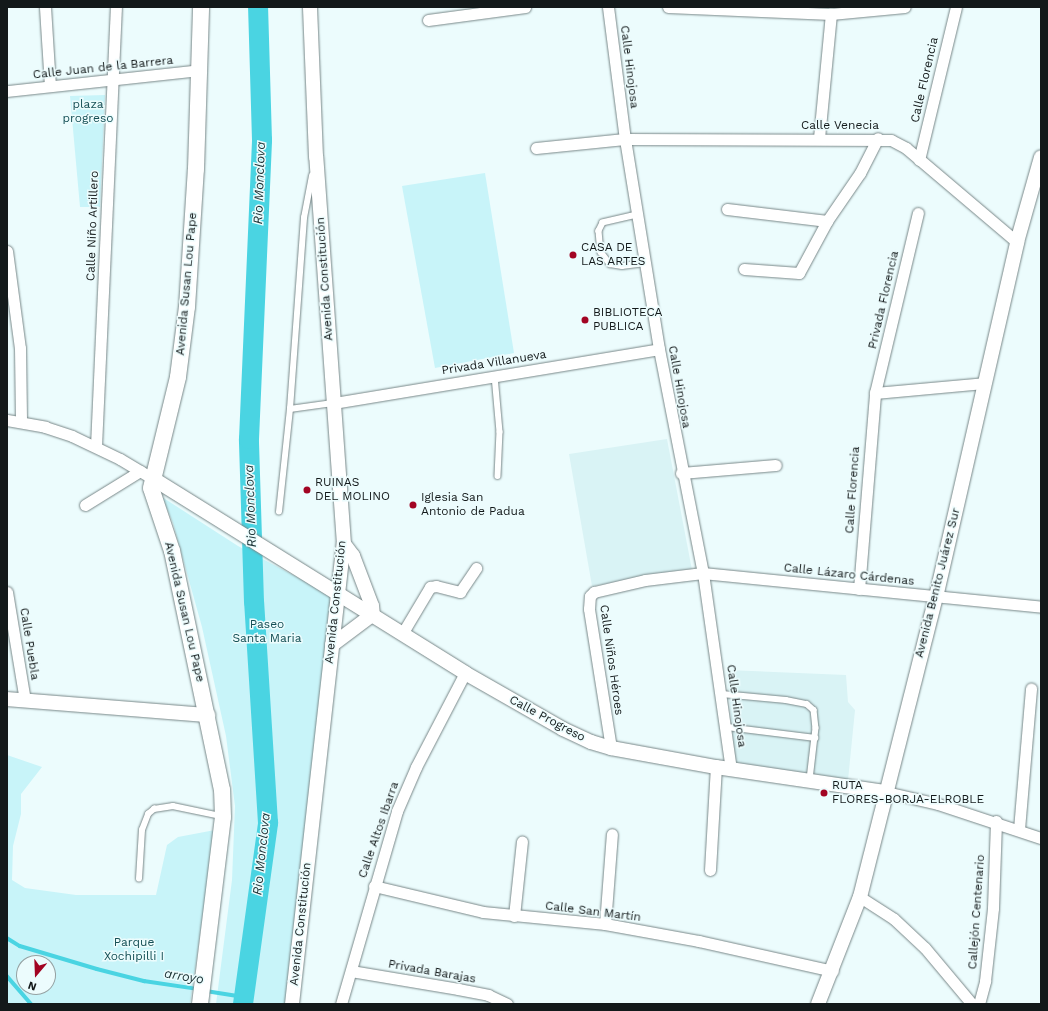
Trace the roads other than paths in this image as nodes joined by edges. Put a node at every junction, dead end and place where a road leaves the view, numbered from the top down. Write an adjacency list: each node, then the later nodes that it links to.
1 (45, 7): 14 (street)
2 (116, 7): 13 (street, Calle Niño Artillero)
3 (201, 7): 12 (main road, Avenida Susan Lou Pape)
4 (310, 7): 20 (street, Avenida Constitución)
5 (525, 7): 11 (street)
6 (608, 7): 18 (street, Calle Hinojosa)
7 (668, 7): 10 (street)
8 (905, 7): 10 (street)
9 (956, 7): 22 (street, Calle Florencia)
10 (831, 14): 16 (street)
11 (428, 20)
12 (201, 70): 13 (street, Calle Juan de la Barrera); 43 (main road, Avenida Susan Lou Pape)
13 (112, 82): 14 (street, Calle Juan de la Barrera); 40 (street, Calle Niño Artillero)
14 (50, 86): 15 (street, Calle Juan de la Barrera)
15 (7, 91)
16 (819, 138): 17 (street, Calle Venecia); 18 (street, Calle Venecia)
17 (878, 138): 22 (street, Calle Venecia); 26 (street)
18 (625, 139): 19 (street, Calle Venecia); 25 (street, Calle Hinojosa)
19 (536, 148)
20 (316, 157): 36 (street, Avenida Constitución); 37 (lane)
21 (1041, 157): 27 (street, Avenida Benito Juárez Sur)
22 (919, 160): 27 (street, Calle Venecia)
23 (727, 209): 26 (street)
24 (918, 213): 35 (street, Privada Florencia)
25 (637, 215): 29 (street, Calle Hinojosa); 29 (lane)
26 (827, 221): 30 (street)
27 (1017, 242): 34 (street, Avenida Benito Juárez Sur)
28 (7, 251): 31 (street)
29 (645, 263): 32 (street, Calle Hinojosa)
30 (744, 269)
31 (10, 308): 39 (street)
32 (659, 349): 33 (street, Privada Villanueva); 42 (street, Calle Hinojosa)
33 (495, 376): 36 (street, Privada Villanueva); 44 (lane)
34 (984, 383): 35 (street); 53 (street, Avenida Benito Juárez Sur)
35 (875, 393): 50 (street, Calle Florencia)
36 (334, 403): 37 (lane); 47 (street, Avenida Constitución)
37 (290, 409): 46 (lane)
38 (7, 420): 39 (street)
39 (21, 422): 40 (street)
40 (96, 446): 43 (street)
41 (776, 465): 42 (street)
42 (681, 473): 49 (street, Calle Hinojosa)
43 (146, 474): 45 (street); 52 (street, Calle Progreso); 63 (main road, Avenida Susan Lou Pape)
44 (498, 476)
45 (85, 505)
46 (279, 512)
47 (344, 544): 52 (street, Avenida Constitución); 55 (street)
48 (476, 568): 56 (street)
49 (703, 573): 50 (street, Calle Lázaro Cárdenas); 60 (street, Calle Hinojosa); 66 (street, Calle Niños Héroes)
50 (859, 589): 53 (street, Calle Lázaro Cárdenas)
51 (7, 592): 62 (street, Calle Puebla)
52 (338, 593): 55 (street, Calle Progreso); 57 (street, Avenida Constitución)
53 (936, 597): 54 (street, Calle Lázaro Cárdenas); 70 (street, Avenida Benito Juárez Sur)
54 (1041, 608)
55 (372, 615): 56 (street, Calle Progreso); 57 (street)
56 (402, 634): 58 (street, Calle Progreso)
57 (332, 645): 86 (street, Avenida Constitución)
58 (465, 673): 66 (street, Calle Progreso); 79 (street, Calle Altos Ibarra)
59 (1031, 689): 73 (street)
60 (722, 694): 64 (street, Calle Hinojosa); 65 (lane)
61 (7, 699): 62 (street)
62 (25, 701): 63 (street)
63 (208, 715): 71 (main road, Avenida Susan Lou Pape)
64 (726, 727): 65 (lane); 68 (street, Calle Hinojosa)
65 (815, 738): 69 (lane)
66 (611, 748): 67 (street, Calle Progreso)
67 (716, 767): 68 (street, Calle Progreso); 77 (street)
68 (731, 769): 69 (street, Calle Progreso)
69 (810, 780): 70 (street, Calle Progreso)
70 (886, 792): 72 (street, Calle Progreso); 80 (street, Avenida Benito Juárez Sur)
71 (223, 817): 78 (lane); 85 (main road, Avenida Susan Lou Pape)
72 (996, 821): 73 (street, Calle Progreso); 91 (street, Callejón Centenario)
73 (1019, 829): 75 (street, Calle Progreso)
74 (612, 834): 82 (street)
75 (1041, 838)
76 (522, 841): 81 (street)
77 (710, 870)
78 (139, 879)
79 (374, 886): 81 (street, Calle San Martín); 84 (street, Calle Altos Ibarra)
80 (860, 897): 83 (street, Avenida Benito Juárez Sur); 90 (street)
81 (514, 916): 82 (street, Calle San Martín)
82 (605, 924): 83 (street, Calle San Martín)
83 (833, 970): 89 (street, Avenida Benito Juárez Sur)
84 (350, 971): 87 (street, Calle Altos Ibarra); 88 (street, Privada Barajas)
85 (200, 1002)
86 (292, 1004)
87 (341, 1004)
88 (507, 1004)
89 (818, 1004)
90 (972, 1004)
91 (979, 1004)

